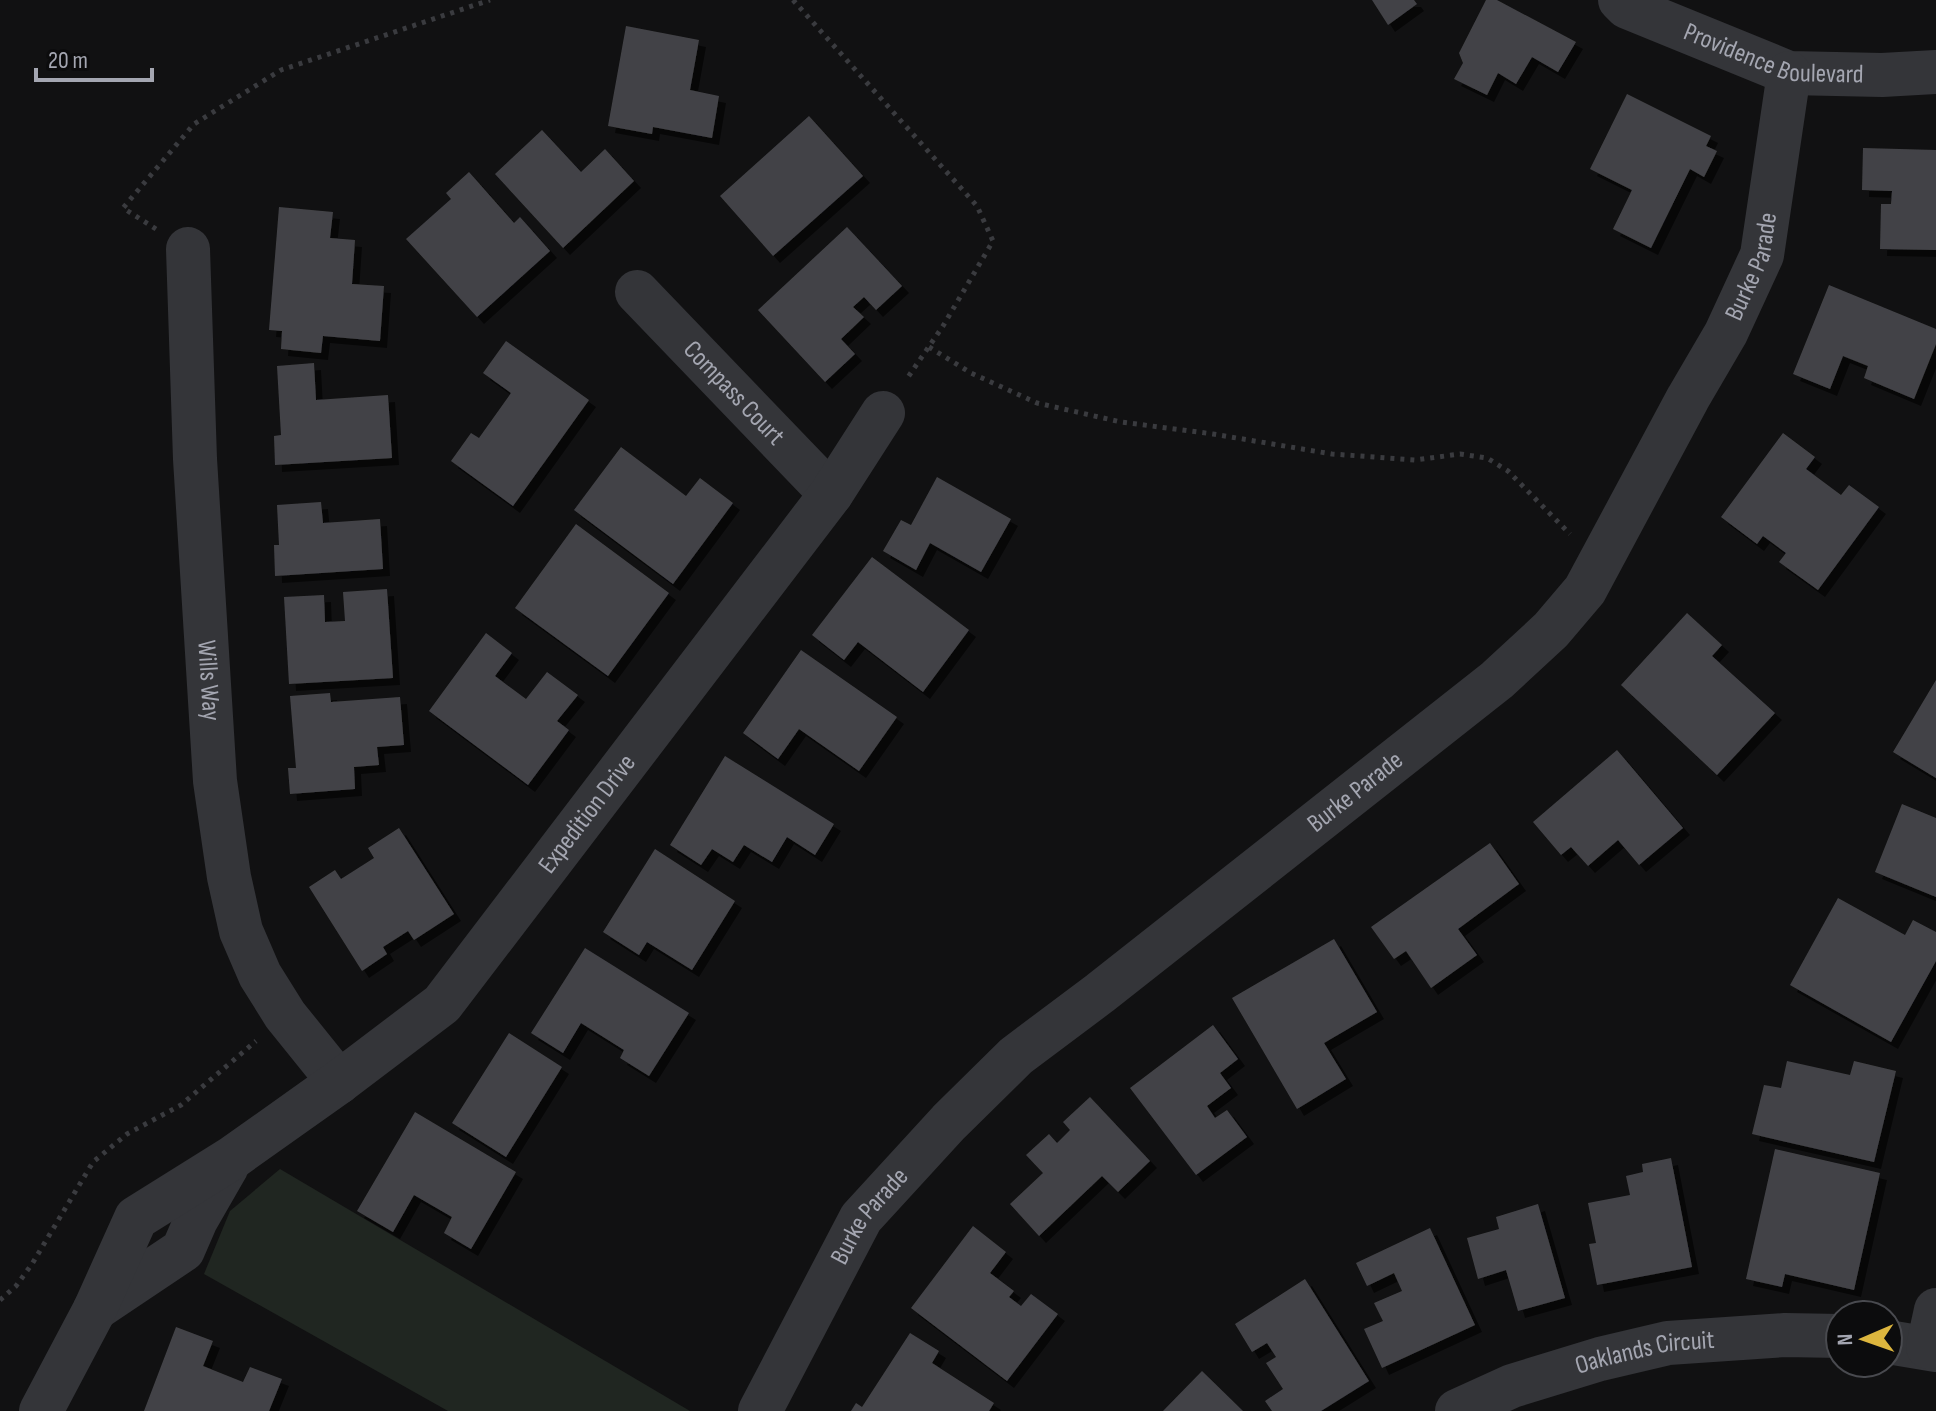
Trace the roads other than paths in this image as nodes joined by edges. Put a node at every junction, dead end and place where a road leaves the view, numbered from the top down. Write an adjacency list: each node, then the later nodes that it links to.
1 (1620, 0): 3 (street, Providence Boulevard)
2 (1936, 72): 3 (street, Providence Boulevard)
3 (1789, 73): 11 (street, Burke Parade)
4 (188, 249): 8 (street, Wills Way)
5 (637, 292): 7 (street, Compass Court)
6 (883, 413): 7 (street, Expedition Drive)
7 (831, 494): 8 (street, Expedition Drive)
8 (339, 1082): 10 (street, Expedition Drive)
9 (1824, 1336): 12 (street, Oaklands Circuit)
10 (41, 1411)
11 (760, 1411)
12 (1457, 1411)

